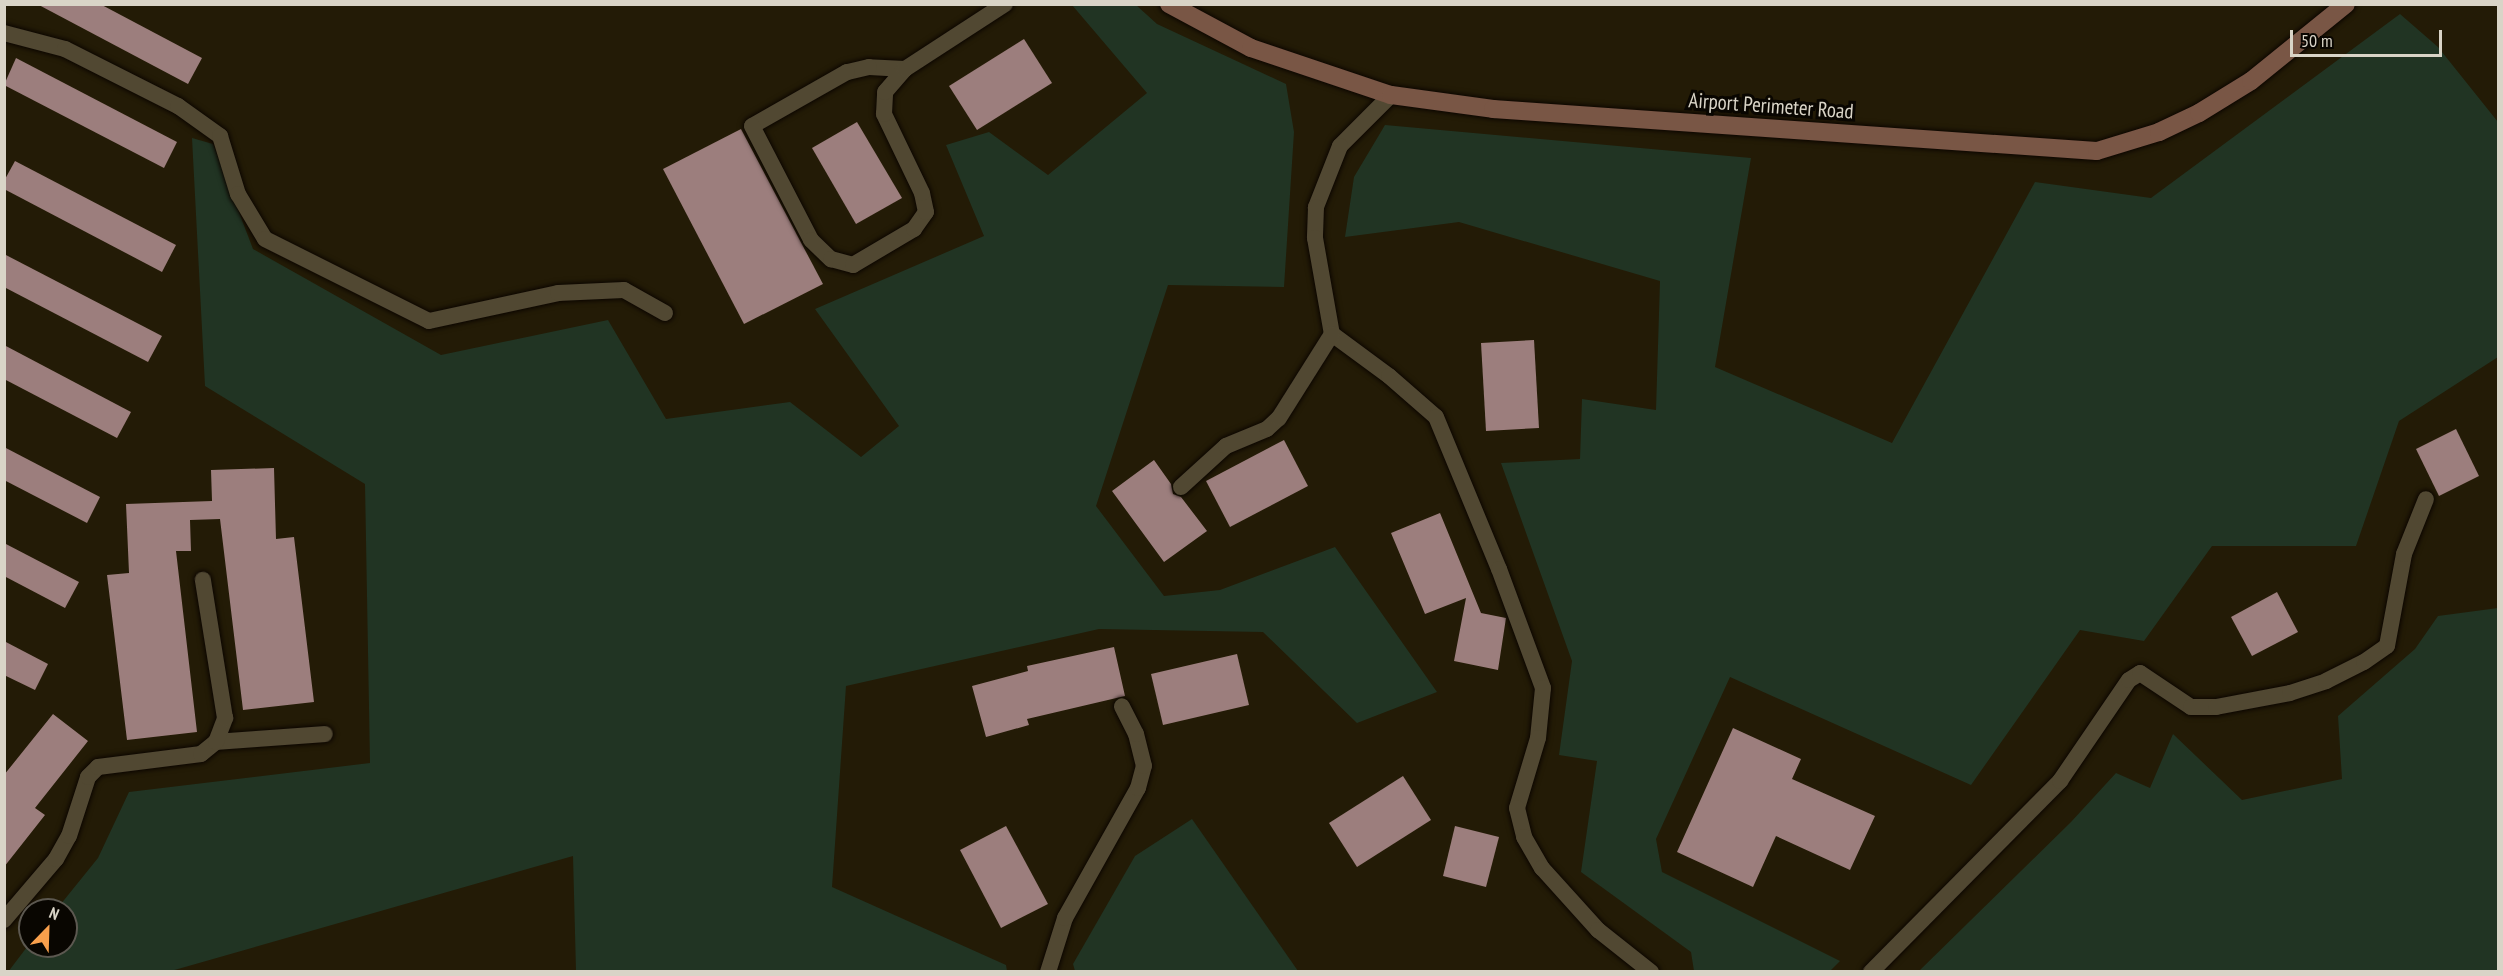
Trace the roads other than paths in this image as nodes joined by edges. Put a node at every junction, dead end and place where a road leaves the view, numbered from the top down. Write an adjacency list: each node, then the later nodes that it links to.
1 (1005, 4): 5 (street)
2 (1169, 4): 6 (street, Airport Perimeter Road)
3 (2346, 4): 6 (street, Airport Perimeter Road)
4 (4, 33): 7 (street)
5 (905, 69): 5 (street)
6 (1391, 95): 8 (street)
7 (665, 313)
8 (1332, 334): 9 (street); 17 (street)
9 (1181, 487)
10 (2426, 499): 18 (street)
11 (203, 580): 14 (street)
12 (1122, 706): 16 (street)
13 (325, 734): 14 (street)
14 (216, 742): 15 (street)
15 (4, 920)
16 (1048, 972)
17 (1651, 972)
18 (1871, 972)

